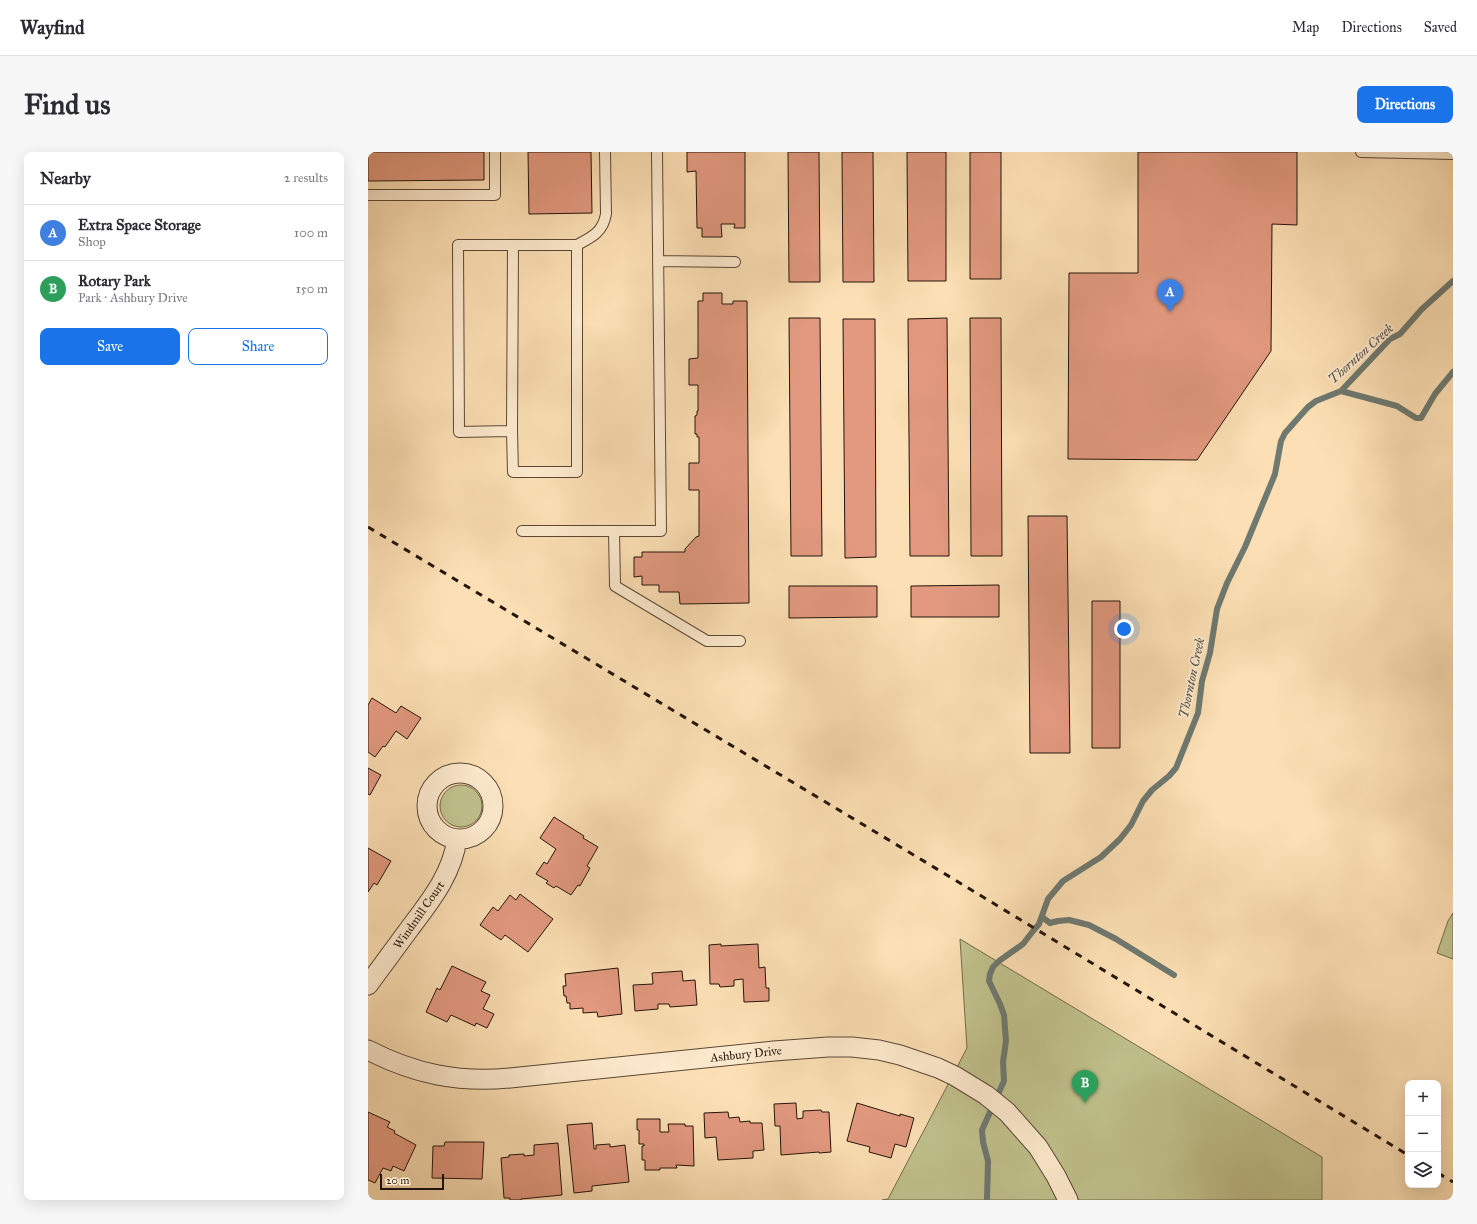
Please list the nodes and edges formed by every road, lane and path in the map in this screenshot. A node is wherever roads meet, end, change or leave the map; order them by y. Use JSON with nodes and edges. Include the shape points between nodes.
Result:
{"nodes":[{"id":1,"x":495,"y":152,"type":"edge"},
{"id":2,"x":606,"y":152,"type":"edge"},
{"id":3,"x":657,"y":152,"type":"edge"},
{"id":4,"x":1361,"y":152,"type":"edge"},
{"id":5,"x":1453,"y":154,"type":"edge"},
{"id":6,"x":368,"y":195,"type":"edge"},
{"id":7,"x":513,"y":245,"type":"junction"},
{"id":8,"x":577,"y":245,"type":"junction"},
{"id":9,"x":658,"y":261,"type":"junction"},
{"id":10,"x":735,"y":262,"type":"dead end"},
{"id":11,"x":512,"y":431,"type":"junction"},
{"id":12,"x":522,"y":531,"type":"dead end"},
{"id":13,"x":614,"y":531,"type":"junction"},
{"id":14,"x":740,"y":641,"type":"dead end"},
{"id":15,"x":457,"y":839,"type":"dead end"},
{"id":16,"x":368,"y":985,"type":"edge"},
{"id":17,"x":368,"y":1050,"type":"edge"},
{"id":18,"x":1068,"y":1200,"type":"edge"}],
"edges":[{"from":1,"to":6,"type":"lane","via":[[495,195]]},
{"from":2,"to":8,"type":"lane","via":[[604,222],[597,233]]},
{"from":3,"to":9,"type":"lane"},
{"from":4,"to":5,"type":"lane"},
{"from":7,"to":8,"type":"lane"},
{"from":7,"to":11,"type":"lane"},
{"from":7,"to":11,"type":"lane","via":[[458,245],[459,432]]},
{"from":8,"to":11,"type":"lane","via":[[577,472],[513,472]]},
{"from":9,"to":10,"type":"lane"},
{"from":9,"to":13,"type":"lane","via":[[661,531]]},
{"from":12,"to":13,"type":"lane"},
{"from":13,"to":14,"type":"lane","via":[[615,586],[707,641]]},
{"from":15,"to":16,"type":"street","name":"Windmill Court","via":[[448,872],[438,890]]},
{"from":17,"to":18,"type":"street","name":"Ashbury Drive","via":[[390,1061],[431,1074],[472,1080],[828,1047],[879,1050],[920,1061],[955,1076],[986,1095],[1007,1112],[1038,1147]]}]}
